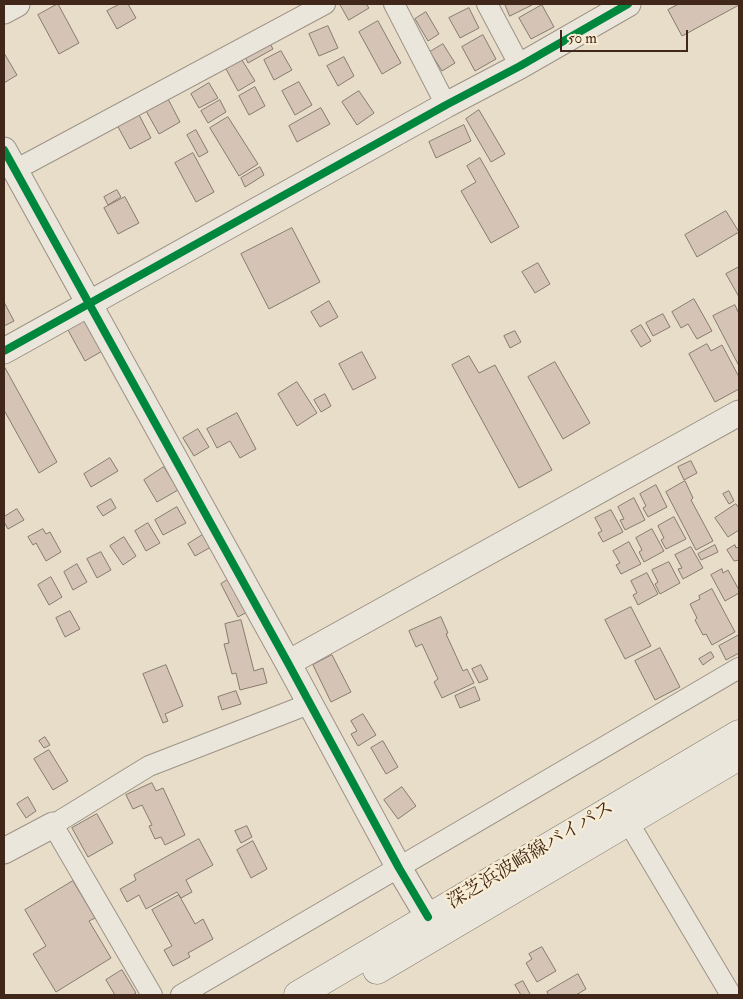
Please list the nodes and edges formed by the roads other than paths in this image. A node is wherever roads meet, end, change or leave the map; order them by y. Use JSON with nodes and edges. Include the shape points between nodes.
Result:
{"nodes":[{"id":1,"x":17,"y":4,"type":"edge"},
{"id":2,"x":325,"y":4,"type":"edge"},
{"id":3,"x":394,"y":4,"type":"edge"},
{"id":4,"x":487,"y":4,"type":"edge"},
{"id":5,"x":628,"y":4,"type":"edge"},
{"id":6,"x":602,"y":10,"type":"edge"},
{"id":7,"x":4,"y":11,"type":"edge"},
{"id":8,"x":520,"y":66,"type":"junction"},
{"id":9,"x":446,"y":104,"type":"junction"},
{"id":10,"x":9,"y":160,"type":"edge"},
{"id":11,"x":90,"y":303,"type":"junction"},
{"id":12,"x":4,"y":351,"type":"edge"},
{"id":13,"x":739,"y":413,"type":"edge"},
{"id":14,"x":288,"y":663,"type":"junction"},
{"id":15,"x":739,"y":668,"type":"edge"},
{"id":16,"x":309,"y":704,"type":"junction"},
{"id":17,"x":739,"y":734,"type":"edge"},
{"id":18,"x":739,"y":756,"type":"edge"},
{"id":19,"x":623,"y":813,"type":"junction"},
{"id":20,"x":53,"y":824,"type":"junction"},
{"id":21,"x":4,"y":852,"type":"edge"},
{"id":22,"x":399,"y":868,"type":"junction"},
{"id":23,"x":428,"y":917,"type":"junction"},
{"id":24,"x":152,"y":995,"type":"edge"},
{"id":25,"x":181,"y":995,"type":"edge"},
{"id":26,"x":298,"y":995,"type":"edge"},
{"id":27,"x":334,"y":995,"type":"edge"},
{"id":28,"x":731,"y":995,"type":"edge"}],
"edges":[{"from":1,"to":7,"type":"street"},
{"from":2,"to":10,"type":"street"},
{"from":3,"to":9,"type":"street"},
{"from":4,"to":8,"type":"street"},
{"from":5,"to":6,"type":"street"},
{"from":6,"to":8,"type":"street"},
{"from":8,"to":9,"type":"street"},
{"from":9,"to":11,"type":"street"},
{"from":10,"to":11,"type":"street"},
{"from":11,"to":12,"type":"street"},
{"from":11,"to":14,"type":"street"},
{"from":13,"to":14,"type":"street"},
{"from":14,"to":16,"type":"street"},
{"from":15,"to":22,"type":"street"},
{"from":16,"to":20,"type":"street","via":[[149,766]]},
{"from":16,"to":22,"type":"street"},
{"from":17,"to":19,"type":"main road","name":"深芝浜波崎線バイパス"},
{"from":18,"to":19,"type":"main road","name":"深芝浜波崎線バイパス"},
{"from":19,"to":23,"type":"main road","name":"深芝浜波崎線バイパス"},
{"from":19,"to":27,"type":"main road","name":"深芝浜波崎線バイパス"},
{"from":19,"to":28,"type":"street"},
{"from":20,"to":21,"type":"street"},
{"from":20,"to":24,"type":"street"},
{"from":22,"to":23,"type":"street"},
{"from":22,"to":25,"type":"street"},
{"from":23,"to":26,"type":"main road","name":"深芝浜波崎線バイパス"}]}
